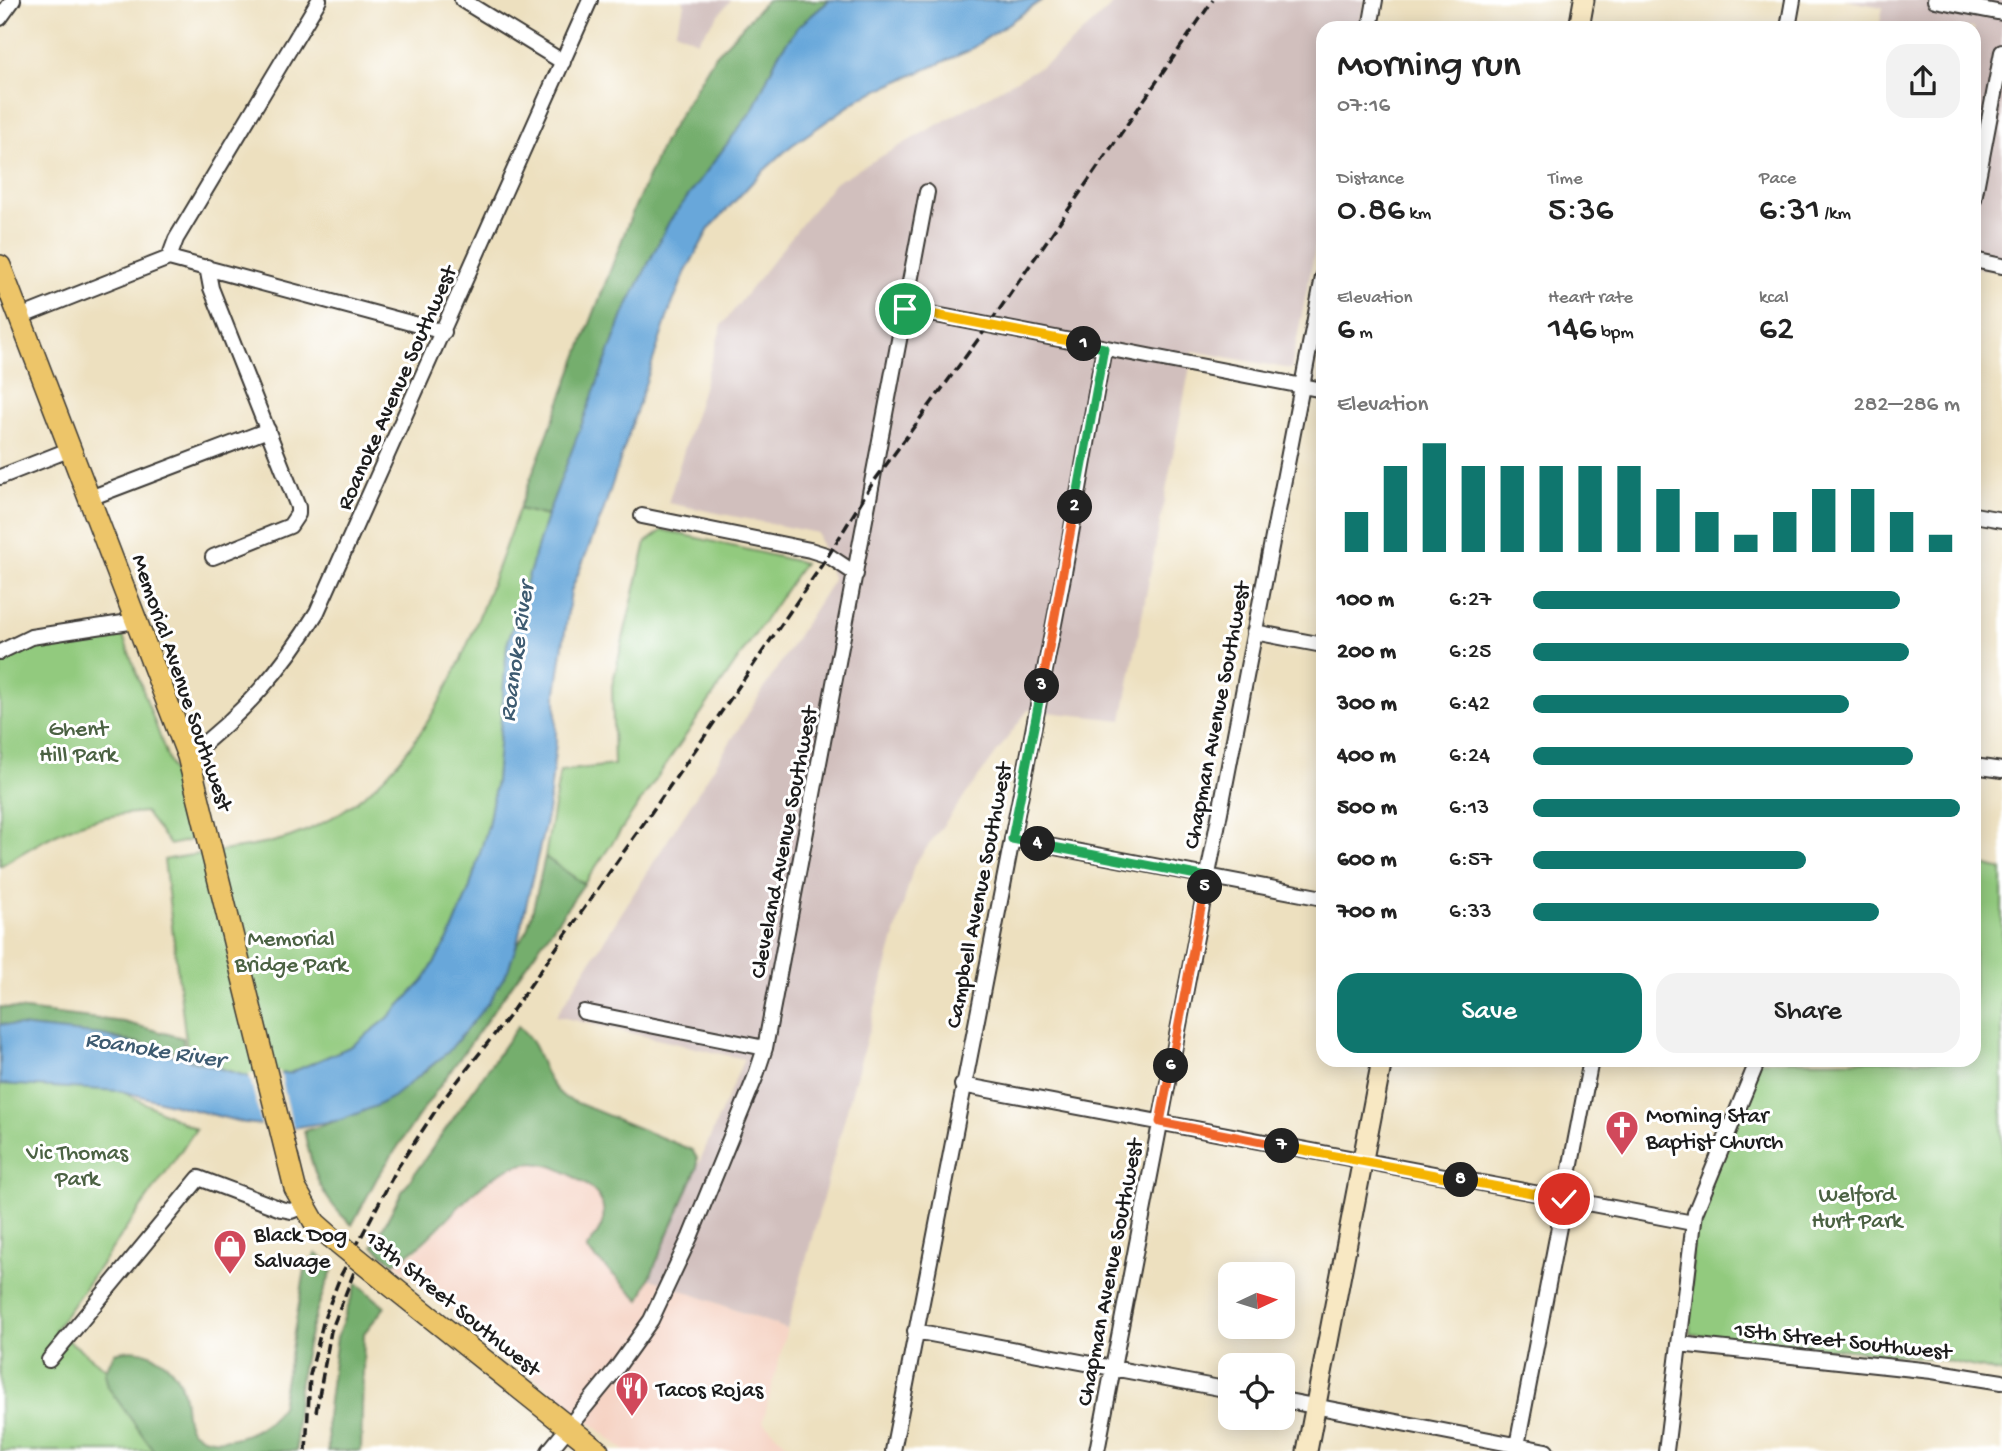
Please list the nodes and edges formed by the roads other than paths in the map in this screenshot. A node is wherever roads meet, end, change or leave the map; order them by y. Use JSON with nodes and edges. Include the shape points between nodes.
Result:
{"nodes":[{"id":1,"x":13,"y":0,"type":"edge"},
{"id":2,"x":319,"y":0,"type":"edge"},
{"id":3,"x":462,"y":0,"type":"edge"},
{"id":4,"x":590,"y":0,"type":"edge"},
{"id":5,"x":1375,"y":0,"type":"edge"},
{"id":6,"x":1584,"y":0,"type":"edge"},
{"id":7,"x":1793,"y":0,"type":"edge"},
{"id":8,"x":1935,"y":0,"type":"edge"},
{"id":9,"x":2002,"y":13,"type":"edge"},
{"id":10,"x":0,"y":18,"type":"edge"},
{"id":11,"x":1371,"y":21,"type":"edge"},
{"id":12,"x":1580,"y":21,"type":"edge"},
{"id":13,"x":1789,"y":21,"type":"edge"},
{"id":14,"x":2002,"y":52,"type":"edge"},
{"id":15,"x":563,"y":62,"type":"junction"},
{"id":16,"x":1981,"y":162,"type":"edge"},
{"id":17,"x":927,"y":192,"type":"dead end"},
{"id":18,"x":169,"y":258,"type":"junction"},
{"id":19,"x":1981,"y":262,"type":"edge"},
{"id":20,"x":0,"y":266,"type":"edge"},
{"id":21,"x":2002,"y":266,"type":"edge"},
{"id":22,"x":207,"y":267,"type":"junction"},
{"id":23,"x":905,"y":309,"type":"junction"},
{"id":24,"x":1316,"y":313,"type":"edge"},
{"id":25,"x":20,"y":317,"type":"junction"},
{"id":26,"x":444,"y":332,"type":"junction"},
{"id":27,"x":1104,"y":348,"type":"junction"},
{"id":28,"x":1302,"y":385,"type":"junction"},
{"id":29,"x":1316,"y":388,"type":"edge"},
{"id":30,"x":268,"y":430,"type":"junction"},
{"id":31,"x":71,"y":449,"type":"junction"},
{"id":32,"x":0,"y":477,"type":"edge"},
{"id":33,"x":90,"y":498,"type":"junction"},
{"id":34,"x":642,"y":516,"type":"dead end"},
{"id":35,"x":1981,"y":516,"type":"edge"},
{"id":36,"x":2002,"y":520,"type":"edge"},
{"id":37,"x":213,"y":557,"type":"dead end"},
{"id":38,"x":856,"y":574,"type":"junction"},
{"id":39,"x":136,"y":621,"type":"junction"},
{"id":40,"x":1254,"y":632,"type":"junction"},
{"id":41,"x":1316,"y":644,"type":"edge"},
{"id":42,"x":0,"y":652,"type":"edge"},
{"id":43,"x":188,"y":756,"type":"junction"},
{"id":44,"x":1981,"y":767,"type":"edge"},
{"id":45,"x":2001,"y":770,"type":"edge"},
{"id":46,"x":1012,"y":839,"type":"junction"},
{"id":47,"x":1207,"y":877,"type":"junction"},
{"id":48,"x":1316,"y":897,"type":"edge"},
{"id":49,"x":584,"y":1012,"type":"dead end"},
{"id":50,"x":765,"y":1048,"type":"junction"},
{"id":51,"x":1381,"y":1067,"type":"edge"},
{"id":52,"x":1590,"y":1067,"type":"edge"},
{"id":53,"x":1755,"y":1067,"type":"edge"},
{"id":54,"x":962,"y":1085,"type":"junction"},
{"id":55,"x":1160,"y":1122,"type":"junction"},
{"id":56,"x":1362,"y":1161,"type":"junction"},
{"id":57,"x":1564,"y":1199,"type":"junction"},
{"id":58,"x":304,"y":1206,"type":"junction"},
{"id":59,"x":1693,"y":1223,"type":"junction"},
{"id":60,"x":915,"y":1331,"type":"junction"},
{"id":61,"x":1679,"y":1345,"type":"junction"},
{"id":62,"x":48,"y":1360,"type":"dead end"},
{"id":63,"x":1113,"y":1367,"type":"junction"},
{"id":64,"x":2002,"y":1382,"type":"edge"},
{"id":65,"x":1218,"y":1388,"type":"edge"},
{"id":66,"x":1295,"y":1402,"type":"edge"},
{"id":67,"x":1315,"y":1406,"type":"junction"},
{"id":68,"x":569,"y":1427,"type":"junction"},
{"id":69,"x":1517,"y":1448,"type":"edge"},
{"id":70,"x":549,"y":1451,"type":"edge"},
{"id":71,"x":598,"y":1451,"type":"edge"},
{"id":72,"x":893,"y":1451,"type":"edge"},
{"id":73,"x":1097,"y":1451,"type":"edge"},
{"id":74,"x":1307,"y":1451,"type":"edge"},
{"id":75,"x":1546,"y":1451,"type":"edge"},
{"id":76,"x":1666,"y":1451,"type":"edge"}],
"edges":[{"from":1,"to":10,"type":"street"},
{"from":2,"to":18,"type":"street"},
{"from":3,"to":15,"type":"street"},
{"from":4,"to":15,"type":"street","name":"Roanoke Avenue Southwest"},
{"from":5,"to":11,"type":"street"},
{"from":6,"to":12,"type":"main road"},
{"from":7,"to":13,"type":"street"},
{"from":8,"to":9,"type":"street"},
{"from":14,"to":16,"type":"street"},
{"from":15,"to":26,"type":"street","name":"Roanoke Avenue Southwest"},
{"from":17,"to":23,"type":"street","name":"Cleveland Avenue Southwest"},
{"from":18,"to":22,"type":"street"},
{"from":18,"to":25,"type":"street"},
{"from":19,"to":21,"type":"street"},
{"from":20,"to":25,"type":"main road","name":"Memorial Avenue Southwest"},
{"from":22,"to":26,"type":"street"},
{"from":22,"to":30,"type":"street","via":[[211,288]]},
{"from":23,"to":27,"type":"street"},
{"from":23,"to":38,"type":"street","name":"Cleveland Avenue Southwest"},
{"from":24,"to":28,"type":"street","name":"Chapman Avenue Southwest"},
{"from":25,"to":31,"type":"main road","name":"Memorial Avenue Southwest"},
{"from":26,"to":43,"type":"street","name":"Roanoke Avenue Southwest","via":[[333,580],[298,644],[260,695]]},
{"from":27,"to":28,"type":"street"},
{"from":27,"to":46,"type":"street","name":"Campbell Avenue Southwest"},
{"from":28,"to":29,"type":"street"},
{"from":28,"to":40,"type":"street","name":"Chapman Avenue Southwest"},
{"from":30,"to":33,"type":"street"},
{"from":30,"to":37,"type":"street","via":[[298,514],[290,526]]},
{"from":31,"to":32,"type":"street"},
{"from":31,"to":33,"type":"main road","name":"Memorial Avenue Southwest"},
{"from":33,"to":39,"type":"main road","name":"Memorial Avenue Southwest"},
{"from":34,"to":38,"type":"street","via":[[810,550]]},
{"from":35,"to":36,"type":"street"},
{"from":38,"to":50,"type":"street","name":"Cleveland Avenue Southwest"},
{"from":39,"to":42,"type":"street","via":[[31,637]]},
{"from":39,"to":43,"type":"main road","name":"Memorial Avenue Southwest"},
{"from":40,"to":41,"type":"street"},
{"from":40,"to":47,"type":"street","name":"Chapman Avenue Southwest"},
{"from":43,"to":58,"type":"main road","name":"Memorial Avenue Southwest","via":[[290,1169]]},
{"from":44,"to":45,"type":"street"},
{"from":46,"to":47,"type":"street"},
{"from":46,"to":54,"type":"street","name":"Campbell Avenue Southwest"},
{"from":47,"to":48,"type":"street"},
{"from":47,"to":55,"type":"street","name":"Chapman Avenue Southwest"},
{"from":49,"to":50,"type":"street"},
{"from":50,"to":68,"type":"street","name":"Cleveland Avenue Southwest","via":[[690,1237],[651,1320]]},
{"from":51,"to":56,"type":"main road"},
{"from":52,"to":57,"type":"street"},
{"from":53,"to":59,"type":"street"},
{"from":54,"to":55,"type":"street"},
{"from":54,"to":60,"type":"street","name":"Campbell Avenue Southwest"},
{"from":55,"to":56,"type":"street"},
{"from":55,"to":63,"type":"street","name":"Chapman Avenue Southwest"},
{"from":56,"to":57,"type":"street"},
{"from":56,"to":67,"type":"main road"},
{"from":57,"to":59,"type":"street"},
{"from":57,"to":69,"type":"street"},
{"from":58,"to":62,"type":"street","via":[[281,1209],[200,1178]]},
{"from":58,"to":68,"type":"main road","name":"13th Street Southwest","bridge":true,"via":[[331,1237]]},
{"from":59,"to":61,"type":"street"},
{"from":60,"to":63,"type":"street"},
{"from":60,"to":72,"type":"street","name":"Campbell Avenue Southwest"},
{"from":61,"to":64,"type":"street","name":"15th Street Southwest"},
{"from":61,"to":76,"type":"street"},
{"from":63,"to":65,"type":"street"},
{"from":63,"to":73,"type":"street","name":"Chapman Avenue Southwest"},
{"from":66,"to":67,"type":"street"},
{"from":67,"to":69,"type":"street"},
{"from":67,"to":74,"type":"main road"},
{"from":68,"to":70,"type":"street","name":"Cleveland Avenue Southwest"},
{"from":68,"to":71,"type":"main road","name":"13th Street Southwest"},
{"from":69,"to":75,"type":"street"}]}
